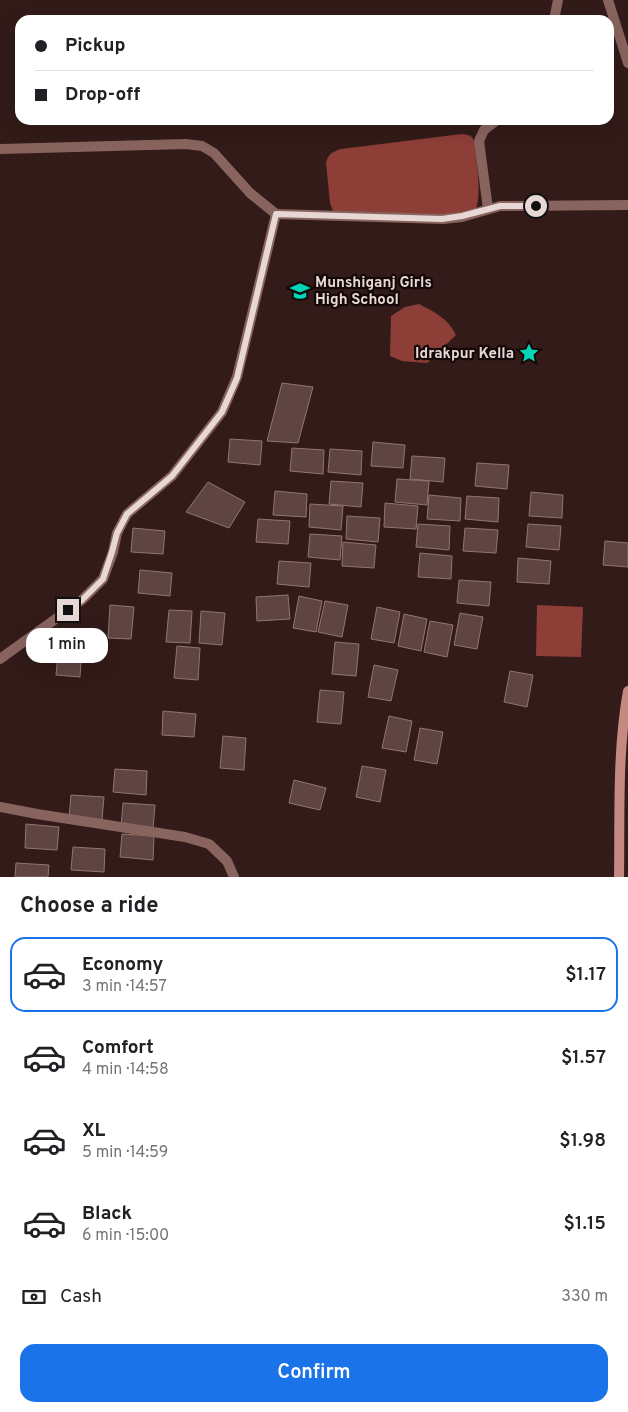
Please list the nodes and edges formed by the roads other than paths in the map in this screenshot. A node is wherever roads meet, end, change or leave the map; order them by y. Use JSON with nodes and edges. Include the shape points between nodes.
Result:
{"nodes":[{"id":1,"x":558,"y":0,"type":"edge"},
{"id":2,"x":608,"y":0,"type":"edge"},
{"id":3,"x":555,"y":15,"type":"edge"},
{"id":4,"x":613,"y":15,"type":"edge"},
{"id":5,"x":614,"y":19,"type":"edge"},
{"id":6,"x":628,"y":63,"type":"edge"},
{"id":7,"x":490,"y":125,"type":"edge"},
{"id":8,"x":0,"y":149,"type":"edge"},
{"id":9,"x":628,"y":205,"type":"edge"},
{"id":10,"x":488,"y":209,"type":"junction"},
{"id":11,"x":276,"y":214,"type":"junction"},
{"id":12,"x":0,"y":659,"type":"edge"},
{"id":13,"x":628,"y":691,"type":"edge"},
{"id":14,"x":0,"y":807,"type":"edge"},
{"id":15,"x":234,"y":877,"type":"edge"},
{"id":16,"x":619,"y":877,"type":"edge"}],
"edges":[{"from":1,"to":3,"type":"street"},
{"from":2,"to":4,"type":"street"},
{"from":5,"to":6,"type":"street"},
{"from":7,"to":10,"type":"street","via":[[479,141]]},
{"from":8,"to":11,"type":"street","via":[[202,146],[214,153],[250,193]]},
{"from":9,"to":10,"type":"street","via":[[500,206]]},
{"from":10,"to":11,"type":"street","via":[[442,219]]},
{"from":11,"to":12,"type":"street","via":[[237,378],[222,412],[172,476],[127,514],[117,533],[103,579],[82,600]]},
{"from":13,"to":16,"type":"street","via":[[621,754]]},
{"from":14,"to":15,"type":"street","via":[[185,836],[209,844],[227,861]]}]}
